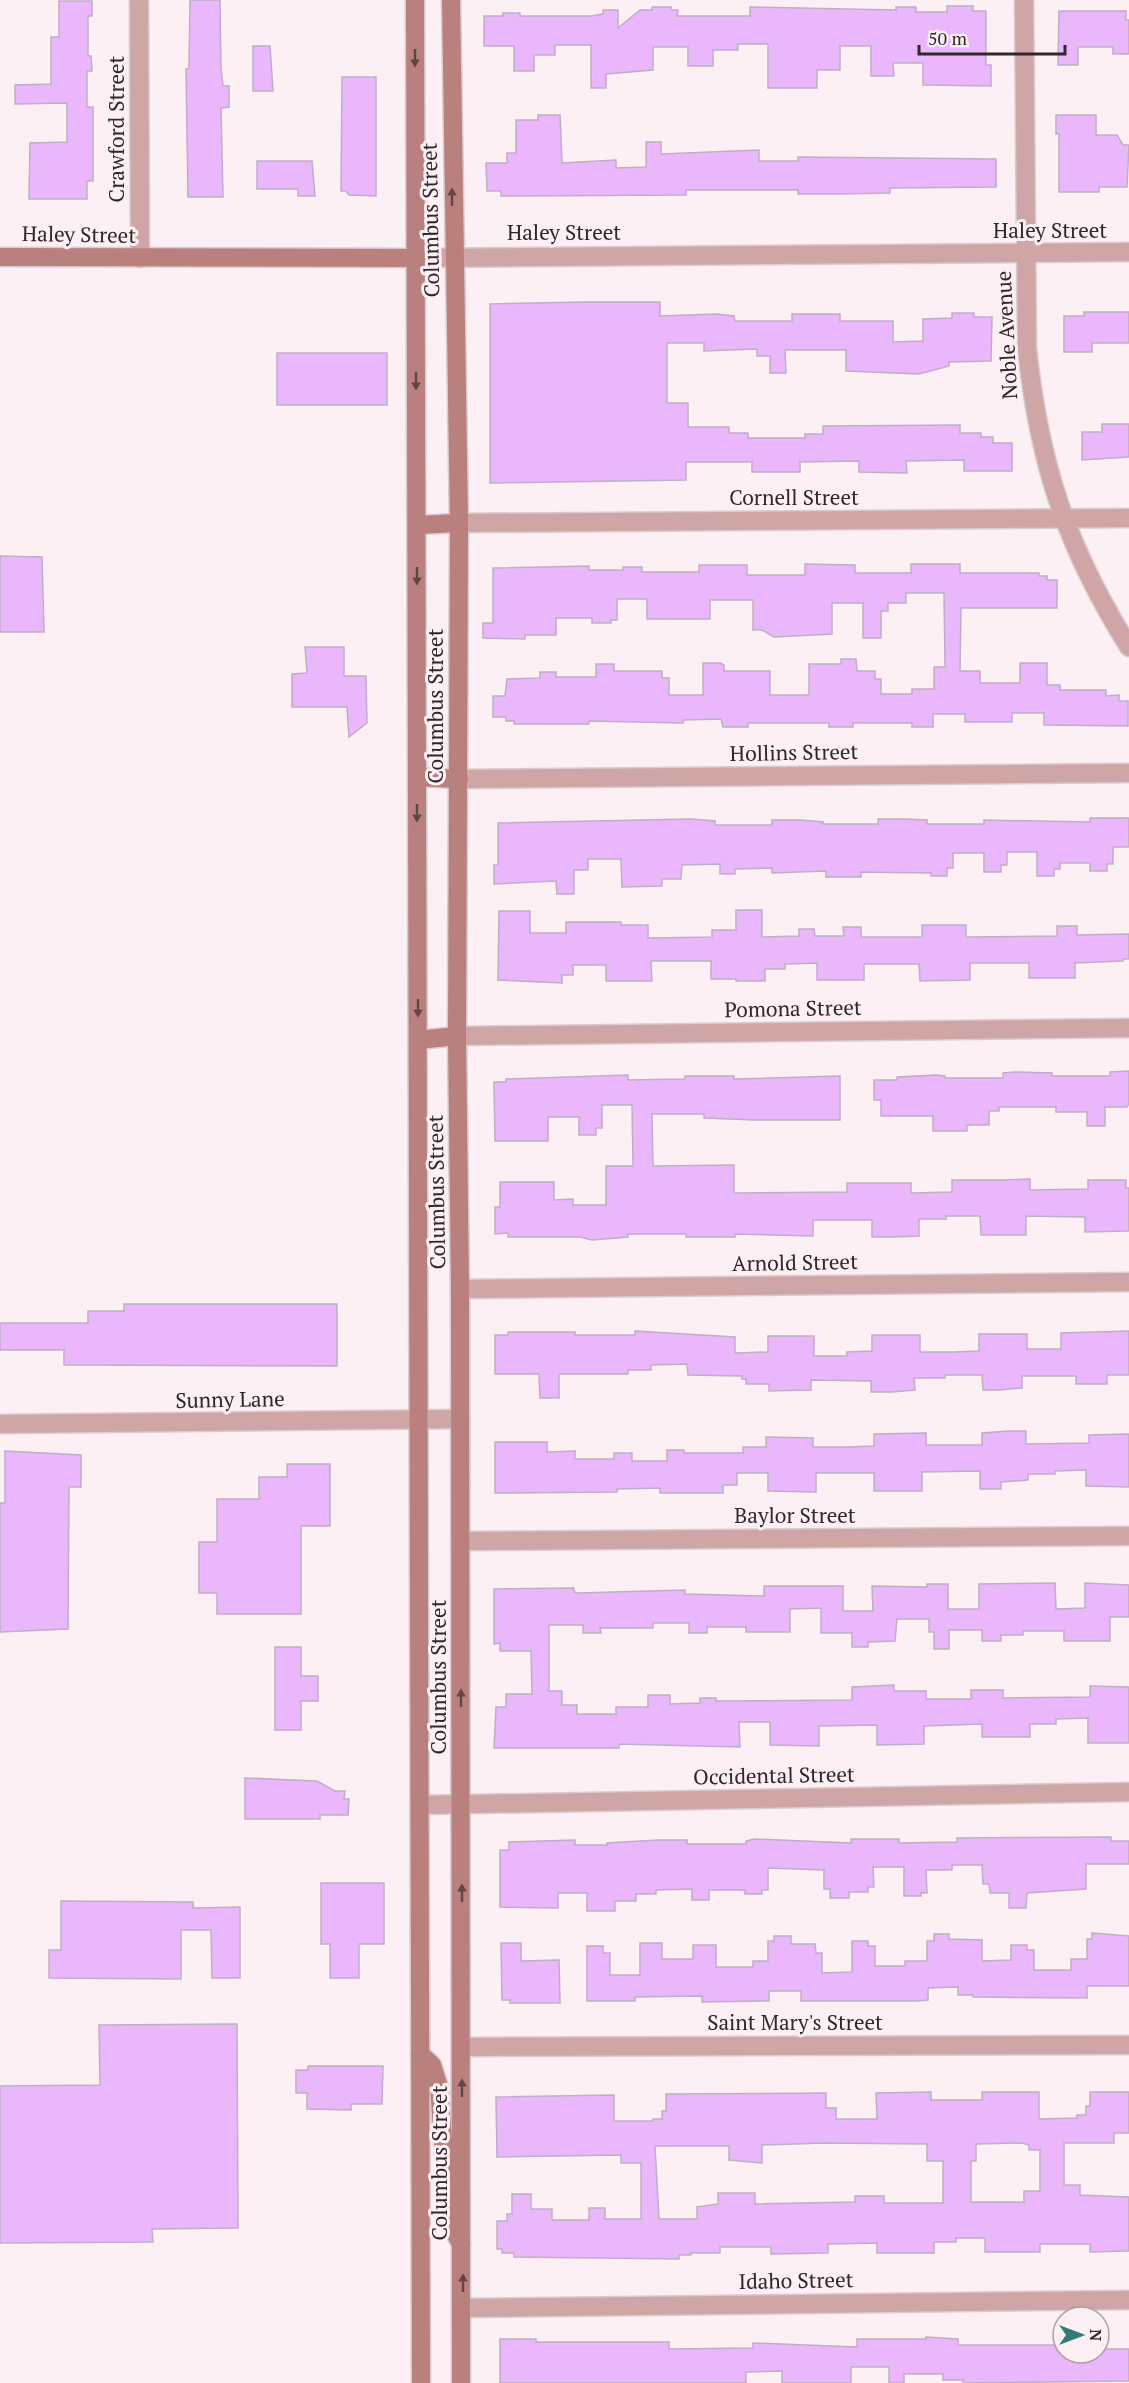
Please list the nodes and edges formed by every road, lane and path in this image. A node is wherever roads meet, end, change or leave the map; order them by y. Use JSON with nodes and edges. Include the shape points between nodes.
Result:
{"nodes":[{"id":1,"x":140,"y":0,"type":"edge"},
{"id":2,"x":415,"y":0,"type":"edge"},
{"id":3,"x":451,"y":0,"type":"edge"},
{"id":4,"x":1024,"y":0,"type":"edge"},
{"id":5,"x":1129,"y":252,"type":"edge"},
{"id":6,"x":1025,"y":253,"type":"junction"},
{"id":7,"x":453,"y":256,"type":"junction"},
{"id":8,"x":0,"y":257,"type":"edge"},
{"id":9,"x":140,"y":258,"type":"junction"},
{"id":10,"x":416,"y":258,"type":"junction"},
{"id":11,"x":1129,"y":518,"type":"edge"},
{"id":12,"x":1063,"y":519,"type":"junction"},
{"id":13,"x":459,"y":523,"type":"junction"},
{"id":14,"x":417,"y":525,"type":"junction"},
{"id":15,"x":1129,"y":647,"type":"edge"},
{"id":16,"x":1129,"y":773,"type":"edge"},
{"id":17,"x":417,"y":777,"type":"junction"},
{"id":18,"x":459,"y":779,"type":"junction"},
{"id":19,"x":1129,"y":1028,"type":"edge"},
{"id":20,"x":457,"y":1036,"type":"junction"},
{"id":21,"x":418,"y":1040,"type":"junction"},
{"id":22,"x":1129,"y":1282,"type":"edge"},
{"id":23,"x":460,"y":1288,"type":"junction"},
{"id":24,"x":460,"y":1419,"type":"junction"},
{"id":25,"x":418,"y":1420,"type":"junction"},
{"id":26,"x":0,"y":1424,"type":"edge"},
{"id":27,"x":1129,"y":1536,"type":"edge"},
{"id":28,"x":461,"y":1541,"type":"junction"},
{"id":29,"x":1129,"y":1792,"type":"edge"},
{"id":30,"x":461,"y":1804,"type":"junction"},
{"id":31,"x":420,"y":1805,"type":"junction"},
{"id":32,"x":1129,"y":2044,"type":"edge"},
{"id":33,"x":462,"y":2048,"type":"junction"},
{"id":34,"x":420,"y":2054,"type":"junction"},
{"id":35,"x":462,"y":2245,"type":"junction"},
{"id":36,"x":1129,"y":2300,"type":"edge"},
{"id":37,"x":463,"y":2308,"type":"junction"},
{"id":38,"x":421,"y":2383,"type":"edge"},
{"id":39,"x":461,"y":2383,"type":"edge"}],
"edges":[{"from":1,"to":9,"type":"street","name":"Crawford Street"},
{"from":2,"to":10,"type":"main road","name":"Columbus Street","one_way":true},
{"from":7,"to":3,"type":"main road","name":"Columbus Street","one_way":true},
{"from":4,"to":6,"type":"street","name":"Noble Avenue"},
{"from":5,"to":6,"type":"street","name":"Haley Street"},
{"from":6,"to":7,"type":"street","name":"Haley Street"},
{"from":6,"to":12,"type":"street","name":"Noble Avenue","via":[[1032,399]]},
{"from":7,"to":10,"type":"street","name":"Haley Street"},
{"from":7,"to":13,"type":"main road","name":"Columbus Street"},
{"from":8,"to":9,"type":"main road","name":"Haley Street"},
{"from":9,"to":10,"type":"main road","name":"Haley Street"},
{"from":10,"to":14,"type":"main road","name":"Columbus Street","one_way":true},
{"from":11,"to":12,"type":"street","name":"Cornell Street"},
{"from":12,"to":13,"type":"street","name":"Cornell Street"},
{"from":12,"to":15,"type":"street","name":"Noble Avenue","via":[[1103,604]]},
{"from":13,"to":14,"type":"main road"},
{"from":13,"to":18,"type":"main road","name":"Columbus Street"},
{"from":14,"to":17,"type":"main road","name":"Columbus Street","one_way":true},
{"from":16,"to":18,"type":"street","name":"Hollins Street"},
{"from":17,"to":18,"type":"main road"},
{"from":17,"to":21,"type":"main road","name":"Columbus Street","one_way":true},
{"from":18,"to":20,"type":"main road","name":"Columbus Street"},
{"from":19,"to":20,"type":"street","name":"Pomona Street"},
{"from":20,"to":21,"type":"main road"},
{"from":20,"to":23,"type":"main road","name":"Columbus Street"},
{"from":21,"to":25,"type":"main road","name":"Columbus Street"},
{"from":22,"to":23,"type":"street","name":"Arnold Street"},
{"from":23,"to":24,"type":"main road","name":"Columbus Street"},
{"from":24,"to":25,"type":"street","name":"Sunny Lane"},
{"from":24,"to":28,"type":"main road","name":"Columbus Street"},
{"from":25,"to":26,"type":"street","name":"Sunny Lane"},
{"from":25,"to":31,"type":"main road","name":"Columbus Street"},
{"from":27,"to":28,"type":"street","name":"Baylor Street"},
{"from":30,"to":28,"type":"main road","name":"Columbus Street","one_way":true},
{"from":29,"to":30,"type":"street","name":"Occidental Street"},
{"from":30,"to":31,"type":"street","name":"Occidental Street"},
{"from":33,"to":30,"type":"main road","name":"Columbus Street","one_way":true},
{"from":31,"to":34,"type":"main road","name":"Columbus Street"},
{"from":32,"to":33,"type":"street","name":"Saint Mary's Street"},
{"from":35,"to":33,"type":"main road","name":"Columbus Street","one_way":true},
{"from":34,"to":35,"type":"main road","via":[[432,2065],[439,2087],[448,2222]]},
{"from":34,"to":38,"type":"main road","name":"Columbus Street"},
{"from":37,"to":35,"type":"main road","name":"Columbus Street","one_way":true},
{"from":36,"to":37,"type":"street","name":"Idaho Street"},
{"from":37,"to":39,"type":"main road","name":"Columbus Street"}]}
